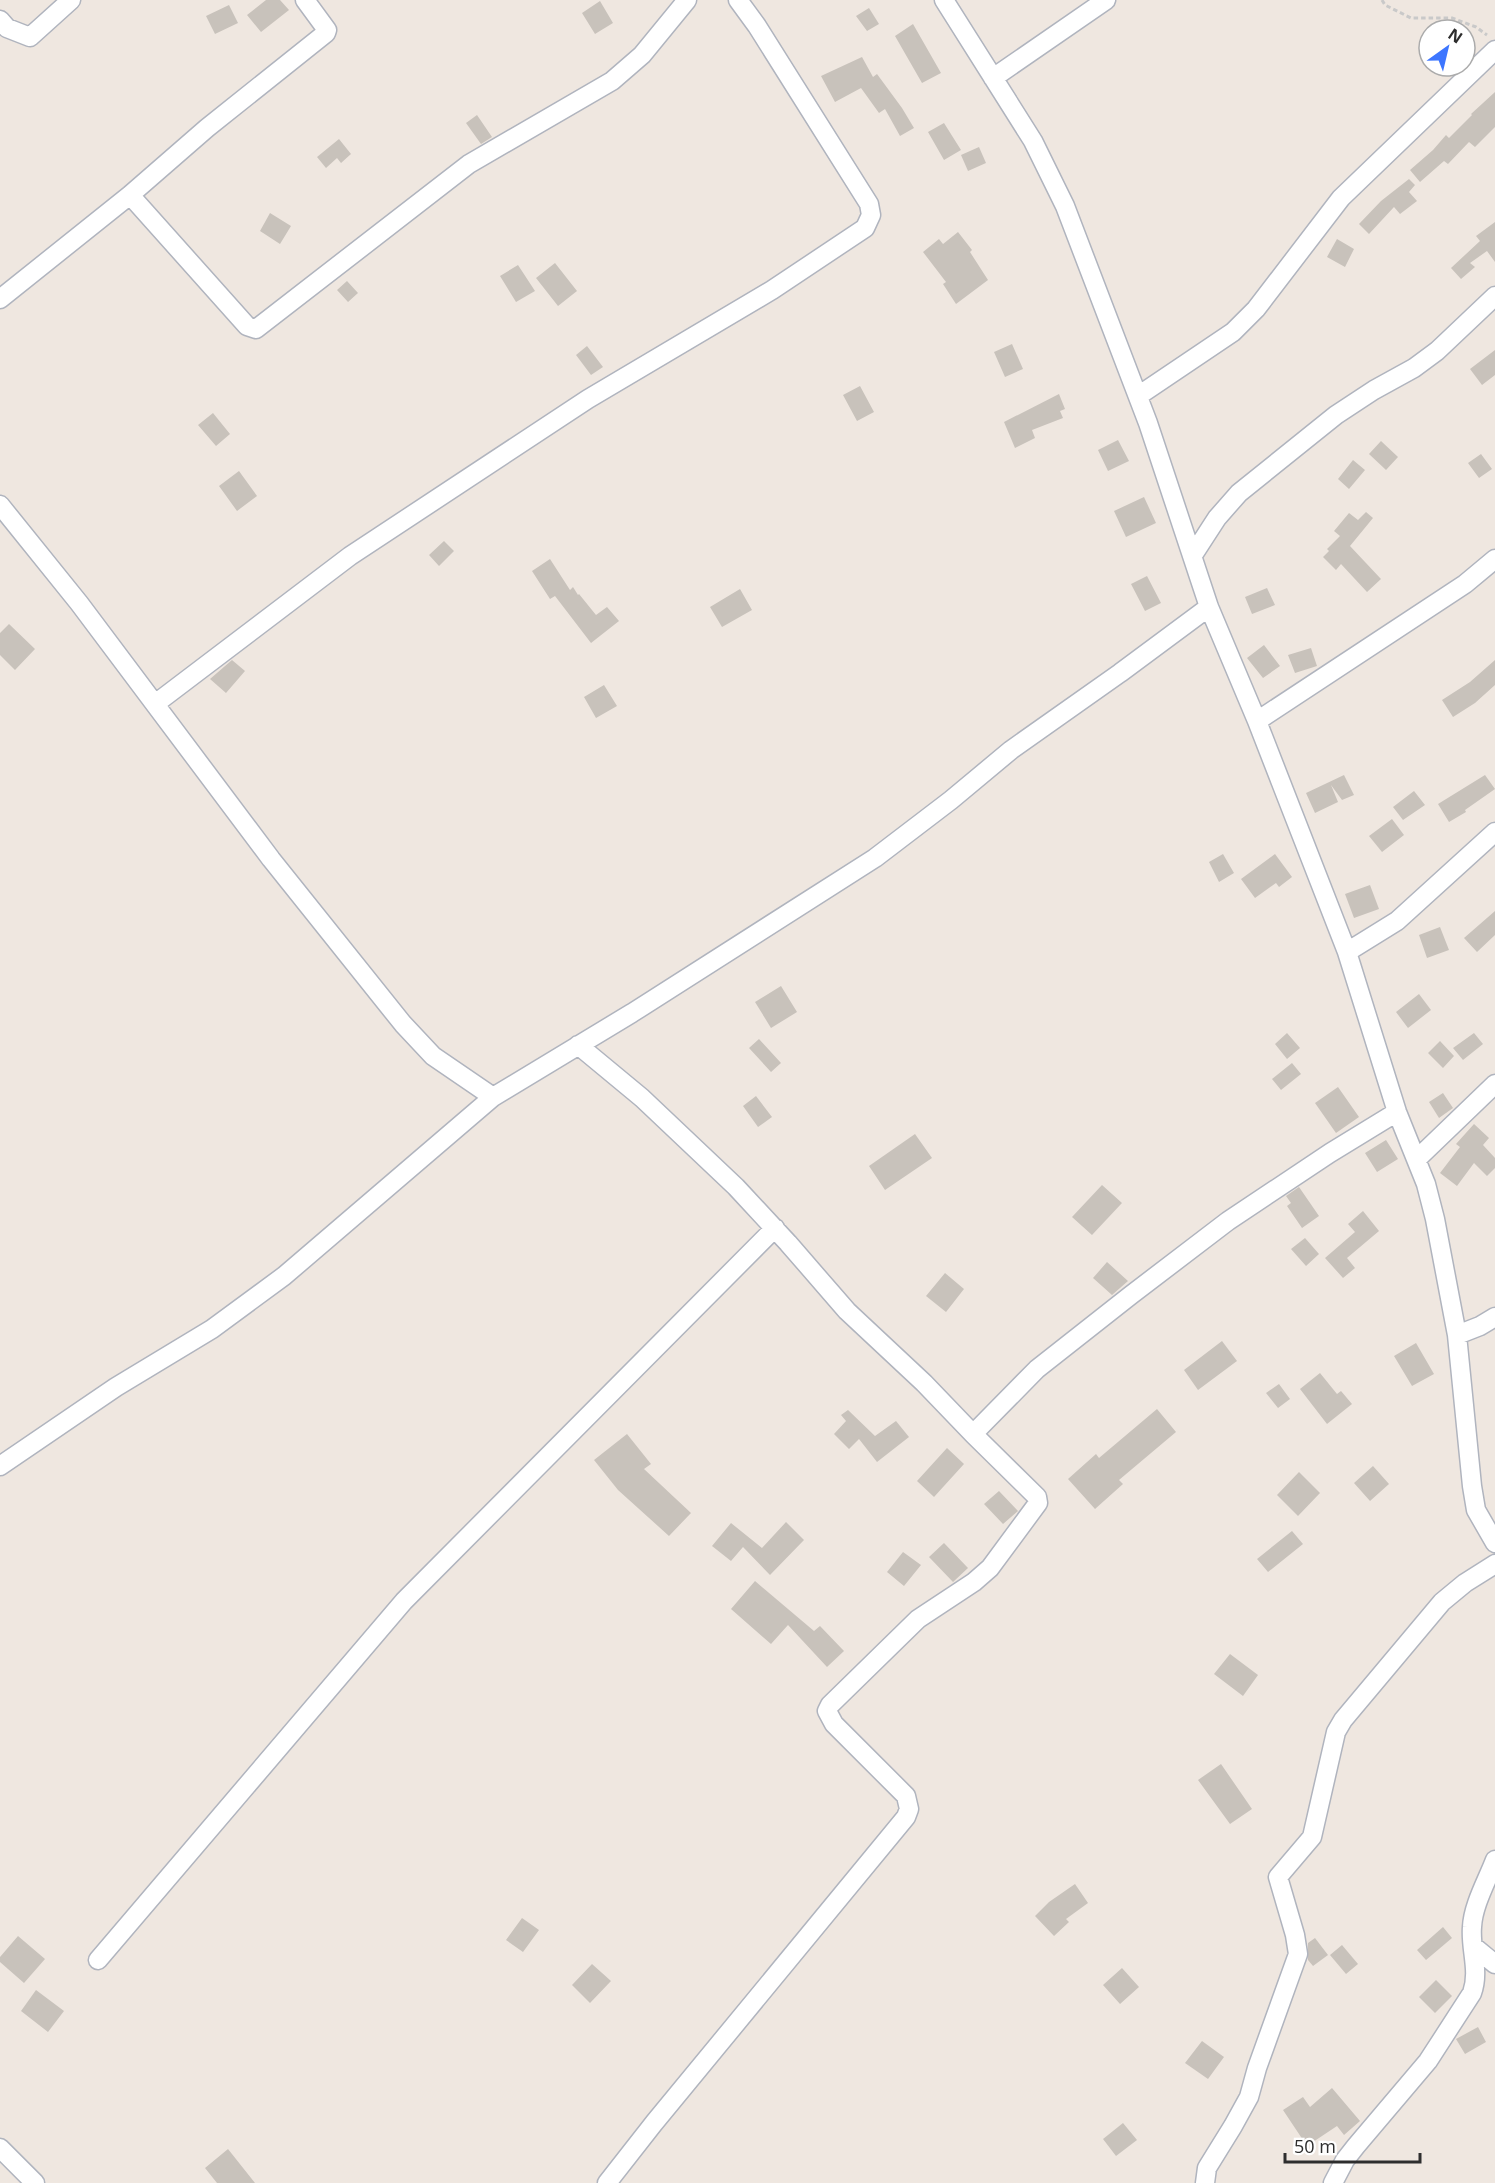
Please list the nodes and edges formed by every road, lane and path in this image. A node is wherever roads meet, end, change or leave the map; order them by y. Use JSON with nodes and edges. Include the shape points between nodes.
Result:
{"nodes":[{"id":1,"x":71,"y":0,"type":"edge"},
{"id":2,"x":305,"y":0,"type":"edge"},
{"id":3,"x":687,"y":0,"type":"edge"},
{"id":4,"x":738,"y":0,"type":"edge"},
{"id":5,"x":944,"y":0,"type":"edge"},
{"id":6,"x":1107,"y":0,"type":"edge"},
{"id":7,"x":1382,"y":0,"type":"edge"},
{"id":8,"x":0,"y":20,"type":"edge"},
{"id":9,"x":1495,"y":41,"type":"edge"},
{"id":10,"x":1495,"y":50,"type":"edge"},
{"id":11,"x":993,"y":78,"type":"junction"},
{"id":12,"x":130,"y":195,"type":"junction"},
{"id":13,"x":1495,"y":296,"type":"edge"},
{"id":14,"x":0,"y":300,"type":"edge"},
{"id":15,"x":1138,"y":396,"type":"junction"},
{"id":16,"x":0,"y":505,"type":"edge"},
{"id":17,"x":1193,"y":555,"type":"junction"},
{"id":18,"x":1495,"y":559,"type":"edge"},
{"id":19,"x":1209,"y":607,"type":"junction"},
{"id":20,"x":155,"y":704,"type":"junction"},
{"id":21,"x":1257,"y":721,"type":"junction"},
{"id":22,"x":1495,"y":832,"type":"edge"},
{"id":23,"x":1347,"y":952,"type":"junction"},
{"id":24,"x":578,"y":1045,"type":"junction"},
{"id":25,"x":1495,"y":1084,"type":"edge"},
{"id":26,"x":493,"y":1097,"type":"junction"},
{"id":27,"x":1397,"y":1112,"type":"junction"},
{"id":28,"x":1417,"y":1159,"type":"junction"},
{"id":29,"x":775,"y":1228,"type":"junction"},
{"id":30,"x":1495,"y":1317,"type":"edge"},
{"id":31,"x":1458,"y":1335,"type":"junction"},
{"id":32,"x":973,"y":1434,"type":"junction"},
{"id":33,"x":0,"y":1466,"type":"edge"},
{"id":34,"x":1495,"y":1543,"type":"edge"},
{"id":35,"x":1495,"y":1564,"type":"edge"},
{"id":36,"x":1495,"y":1860,"type":"edge"},
{"id":37,"x":1473,"y":1946,"type":"junction"},
{"id":38,"x":98,"y":1960,"type":"dead end"},
{"id":39,"x":1495,"y":1964,"type":"edge"},
{"id":40,"x":0,"y":2148,"type":"edge"},
{"id":41,"x":35,"y":2183,"type":"edge"},
{"id":42,"x":607,"y":2183,"type":"edge"},
{"id":43,"x":1205,"y":2183,"type":"edge"},
{"id":44,"x":1333,"y":2183,"type":"edge"}],
"edges":[{"from":1,"to":8,"type":"street","via":[[30,37],[7,28]]},
{"from":2,"to":12,"type":"street","via":[[326,33]]},
{"from":3,"to":12,"type":"street","via":[[642,55],[612,81],[469,164],[256,329],[247,326]]},
{"from":4,"to":20,"type":"street","via":[[868,204],[871,214],[865,228],[772,290],[588,399],[351,556]]},
{"from":5,"to":11,"type":"street"},
{"from":6,"to":11,"type":"street"},
{"from":7,"to":9,"type":"path","via":[[1411,18],[1452,18],[1476,27]]},
{"from":10,"to":15,"type":"street","via":[[1341,198],[1256,309],[1233,332]]},
{"from":11,"to":15,"type":"street","via":[[1052,179]]},
{"from":12,"to":14,"type":"street"},
{"from":13,"to":17,"type":"street","via":[[1437,351],[1336,415],[1239,493]]},
{"from":15,"to":17,"type":"street"},
{"from":16,"to":20,"type":"street"},
{"from":17,"to":19,"type":"street"},
{"from":18,"to":21,"type":"street","via":[[1427,610]]},
{"from":19,"to":21,"type":"street"},
{"from":19,"to":24,"type":"street","via":[[1011,750],[875,858]]},
{"from":20,"to":26,"type":"street","via":[[271,859],[403,1024],[433,1056]]},
{"from":21,"to":23,"type":"street"},
{"from":22,"to":23,"type":"street","via":[[1405,915]]},
{"from":23,"to":27,"type":"street"},
{"from":24,"to":26,"type":"street"},
{"from":24,"to":29,"type":"street","via":[[642,1098]]},
{"from":25,"to":28,"type":"street"},
{"from":26,"to":33,"type":"street","via":[[284,1276],[212,1329]]},
{"from":27,"to":28,"type":"street"},
{"from":27,"to":32,"type":"street","via":[[1228,1221],[1036,1369]]},
{"from":28,"to":31,"type":"street","via":[[1435,1219]]},
{"from":29,"to":32,"type":"street","via":[[847,1311]]},
{"from":29,"to":38,"type":"street","via":[[404,1601]]},
{"from":30,"to":31,"type":"street"},
{"from":31,"to":34,"type":"street","via":[[1475,1502]]},
{"from":32,"to":42,"type":"street","via":[[1037,1497],[1038,1503],[990,1568],[918,1618],[827,1711],[834,1724],[906,1796],[906,1817]]},
{"from":35,"to":43,"type":"street","via":[[1442,1602],[1336,1732],[1312,1837],[1278,1877],[1298,1954],[1249,2097],[1208,2168]]},
{"from":36,"to":37,"type":"street","via":[[1472,1926]]},
{"from":37,"to":39,"type":"street"},
{"from":37,"to":44,"type":"street","via":[[1476,1971],[1472,1993],[1428,2061],[1345,2160]]},
{"from":40,"to":41,"type":"street"}]}
